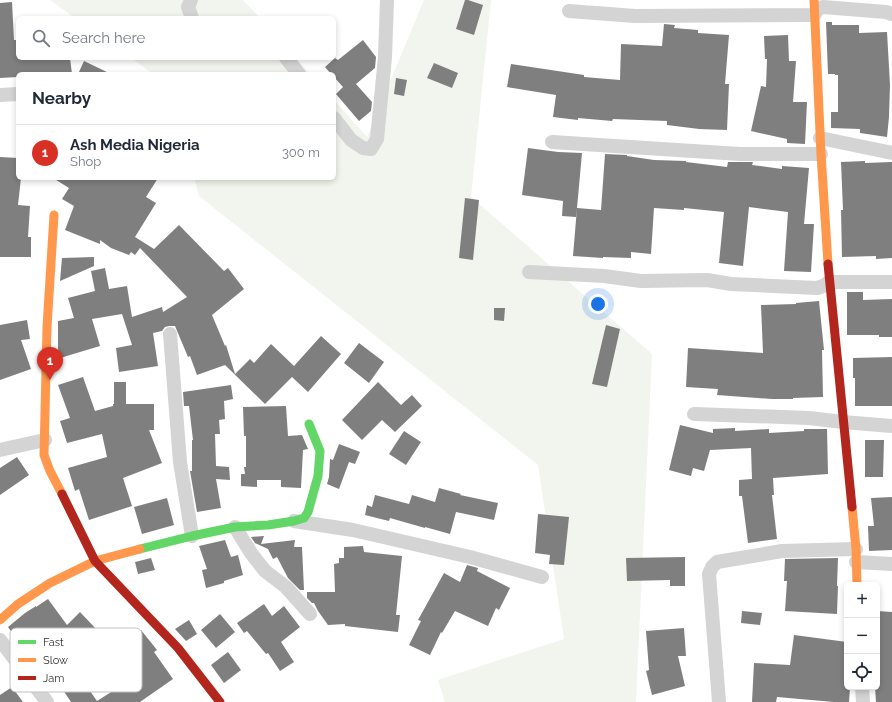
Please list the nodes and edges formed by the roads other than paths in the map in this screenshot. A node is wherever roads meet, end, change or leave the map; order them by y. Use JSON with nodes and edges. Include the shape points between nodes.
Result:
{"nodes":[{"id":1,"x":191,"y":0,"type":"edge"},
{"id":2,"x":387,"y":0,"type":"edge"},
{"id":3,"x":814,"y":0,"type":"edge"},
{"id":4,"x":569,"y":12,"type":"dead end"},
{"id":5,"x":892,"y":14,"type":"edge"},
{"id":6,"x":814,"y":15,"type":"junction"},
{"id":7,"x":191,"y":16,"type":"edge"},
{"id":8,"x":288,"y":60,"type":"edge"},
{"id":9,"x":297,"y":72,"type":"edge"},
{"id":10,"x":16,"y":94,"type":"edge"},
{"id":11,"x":0,"y":95,"type":"edge"},
{"id":12,"x":336,"y":121,"type":"edge"},
{"id":13,"x":820,"y":138,"type":"junction"},
{"id":14,"x":552,"y":142,"type":"dead end"},
{"id":15,"x":892,"y":153,"type":"edge"},
{"id":16,"x":821,"y":154,"type":"junction"},
{"id":17,"x":54,"y":215,"type":"dead end"},
{"id":18,"x":529,"y":272,"type":"dead end"},
{"id":19,"x":829,"y":282,"type":"junction"},
{"id":20,"x":892,"y":282,"type":"edge"},
{"id":21,"x":170,"y":334,"type":"dead end"},
{"id":22,"x":694,"y":414,"type":"dead end"},
{"id":23,"x":843,"y":422,"type":"junction"},
{"id":24,"x":308,"y":424,"type":"dead end"},
{"id":25,"x":892,"y":426,"type":"edge"},
{"id":26,"x":46,"y":440,"type":"junction"},
{"id":27,"x":0,"y":450,"type":"edge"},
{"id":28,"x":294,"y":521,"type":"junction"},
{"id":29,"x":235,"y":527,"type":"junction"},
{"id":30,"x":192,"y":536,"type":"junction"},
{"id":31,"x":856,"y":556,"type":"junction"},
{"id":32,"x":95,"y":561,"type":"junction"},
{"id":33,"x":892,"y":564,"type":"edge"},
{"id":34,"x":542,"y":577,"type":"dead end"},
{"id":35,"x":857,"y":582,"type":"edge"},
{"id":36,"x":310,"y":614,"type":"dead end"},
{"id":37,"x":0,"y":620,"type":"edge"},
{"id":38,"x":0,"y":640,"type":"edge"},
{"id":39,"x":10,"y":653,"type":"edge"},
{"id":40,"x":862,"y":690,"type":"edge"},
{"id":41,"x":39,"y":692,"type":"edge"},
{"id":42,"x":47,"y":702,"type":"edge"},
{"id":43,"x":220,"y":702,"type":"edge"},
{"id":44,"x":720,"y":702,"type":"edge"},
{"id":45,"x":863,"y":702,"type":"edge"}],
"edges":[{"from":1,"to":7,"type":"street","via":[[188,7]]},
{"from":2,"to":12,"type":"street","via":[[377,139],[371,149],[363,148],[351,140]]},
{"from":3,"to":6,"type":"street"},
{"from":4,"to":6,"type":"street","via":[[636,16]]},
{"from":5,"to":6,"type":"street","via":[[823,7]]},
{"from":6,"to":13,"type":"street"},
{"from":8,"to":9,"type":"street"},
{"from":10,"to":11,"type":"street"},
{"from":13,"to":15,"type":"street"},
{"from":13,"to":16,"type":"street"},
{"from":14,"to":16,"type":"street","via":[[740,154]]},
{"from":16,"to":19,"type":"street"},
{"from":17,"to":26,"type":"street","via":[[47,327]]},
{"from":18,"to":19,"type":"street","via":[[604,276],[641,281],[707,280],[731,284],[817,288]]},
{"from":19,"to":20,"type":"street"},
{"from":19,"to":23,"type":"street"},
{"from":21,"to":30,"type":"street","via":[[180,462]]},
{"from":22,"to":23,"type":"street","via":[[809,418]]},
{"from":23,"to":25,"type":"street"},
{"from":23,"to":31,"type":"street"},
{"from":24,"to":28,"type":"street","via":[[320,451],[318,476],[308,512],[304,518]]},
{"from":26,"to":27,"type":"street"},
{"from":26,"to":32,"type":"street","via":[[44,455],[50,471]]},
{"from":28,"to":29,"type":"street"},
{"from":28,"to":34,"type":"street","via":[[361,532],[470,557]]},
{"from":29,"to":30,"type":"street"},
{"from":29,"to":36,"type":"street","via":[[265,571],[286,587]]},
{"from":30,"to":32,"type":"street"},
{"from":31,"to":33,"type":"street"},
{"from":31,"to":35,"type":"street"},
{"from":31,"to":44,"type":"street","via":[[782,551],[717,562],[712,567],[709,574]]},
{"from":32,"to":37,"type":"street","via":[[50,583],[18,604]]},
{"from":32,"to":43,"type":"street","via":[[178,648]]},
{"from":38,"to":39,"type":"street"},
{"from":40,"to":45,"type":"street"},
{"from":41,"to":42,"type":"street"}]}
